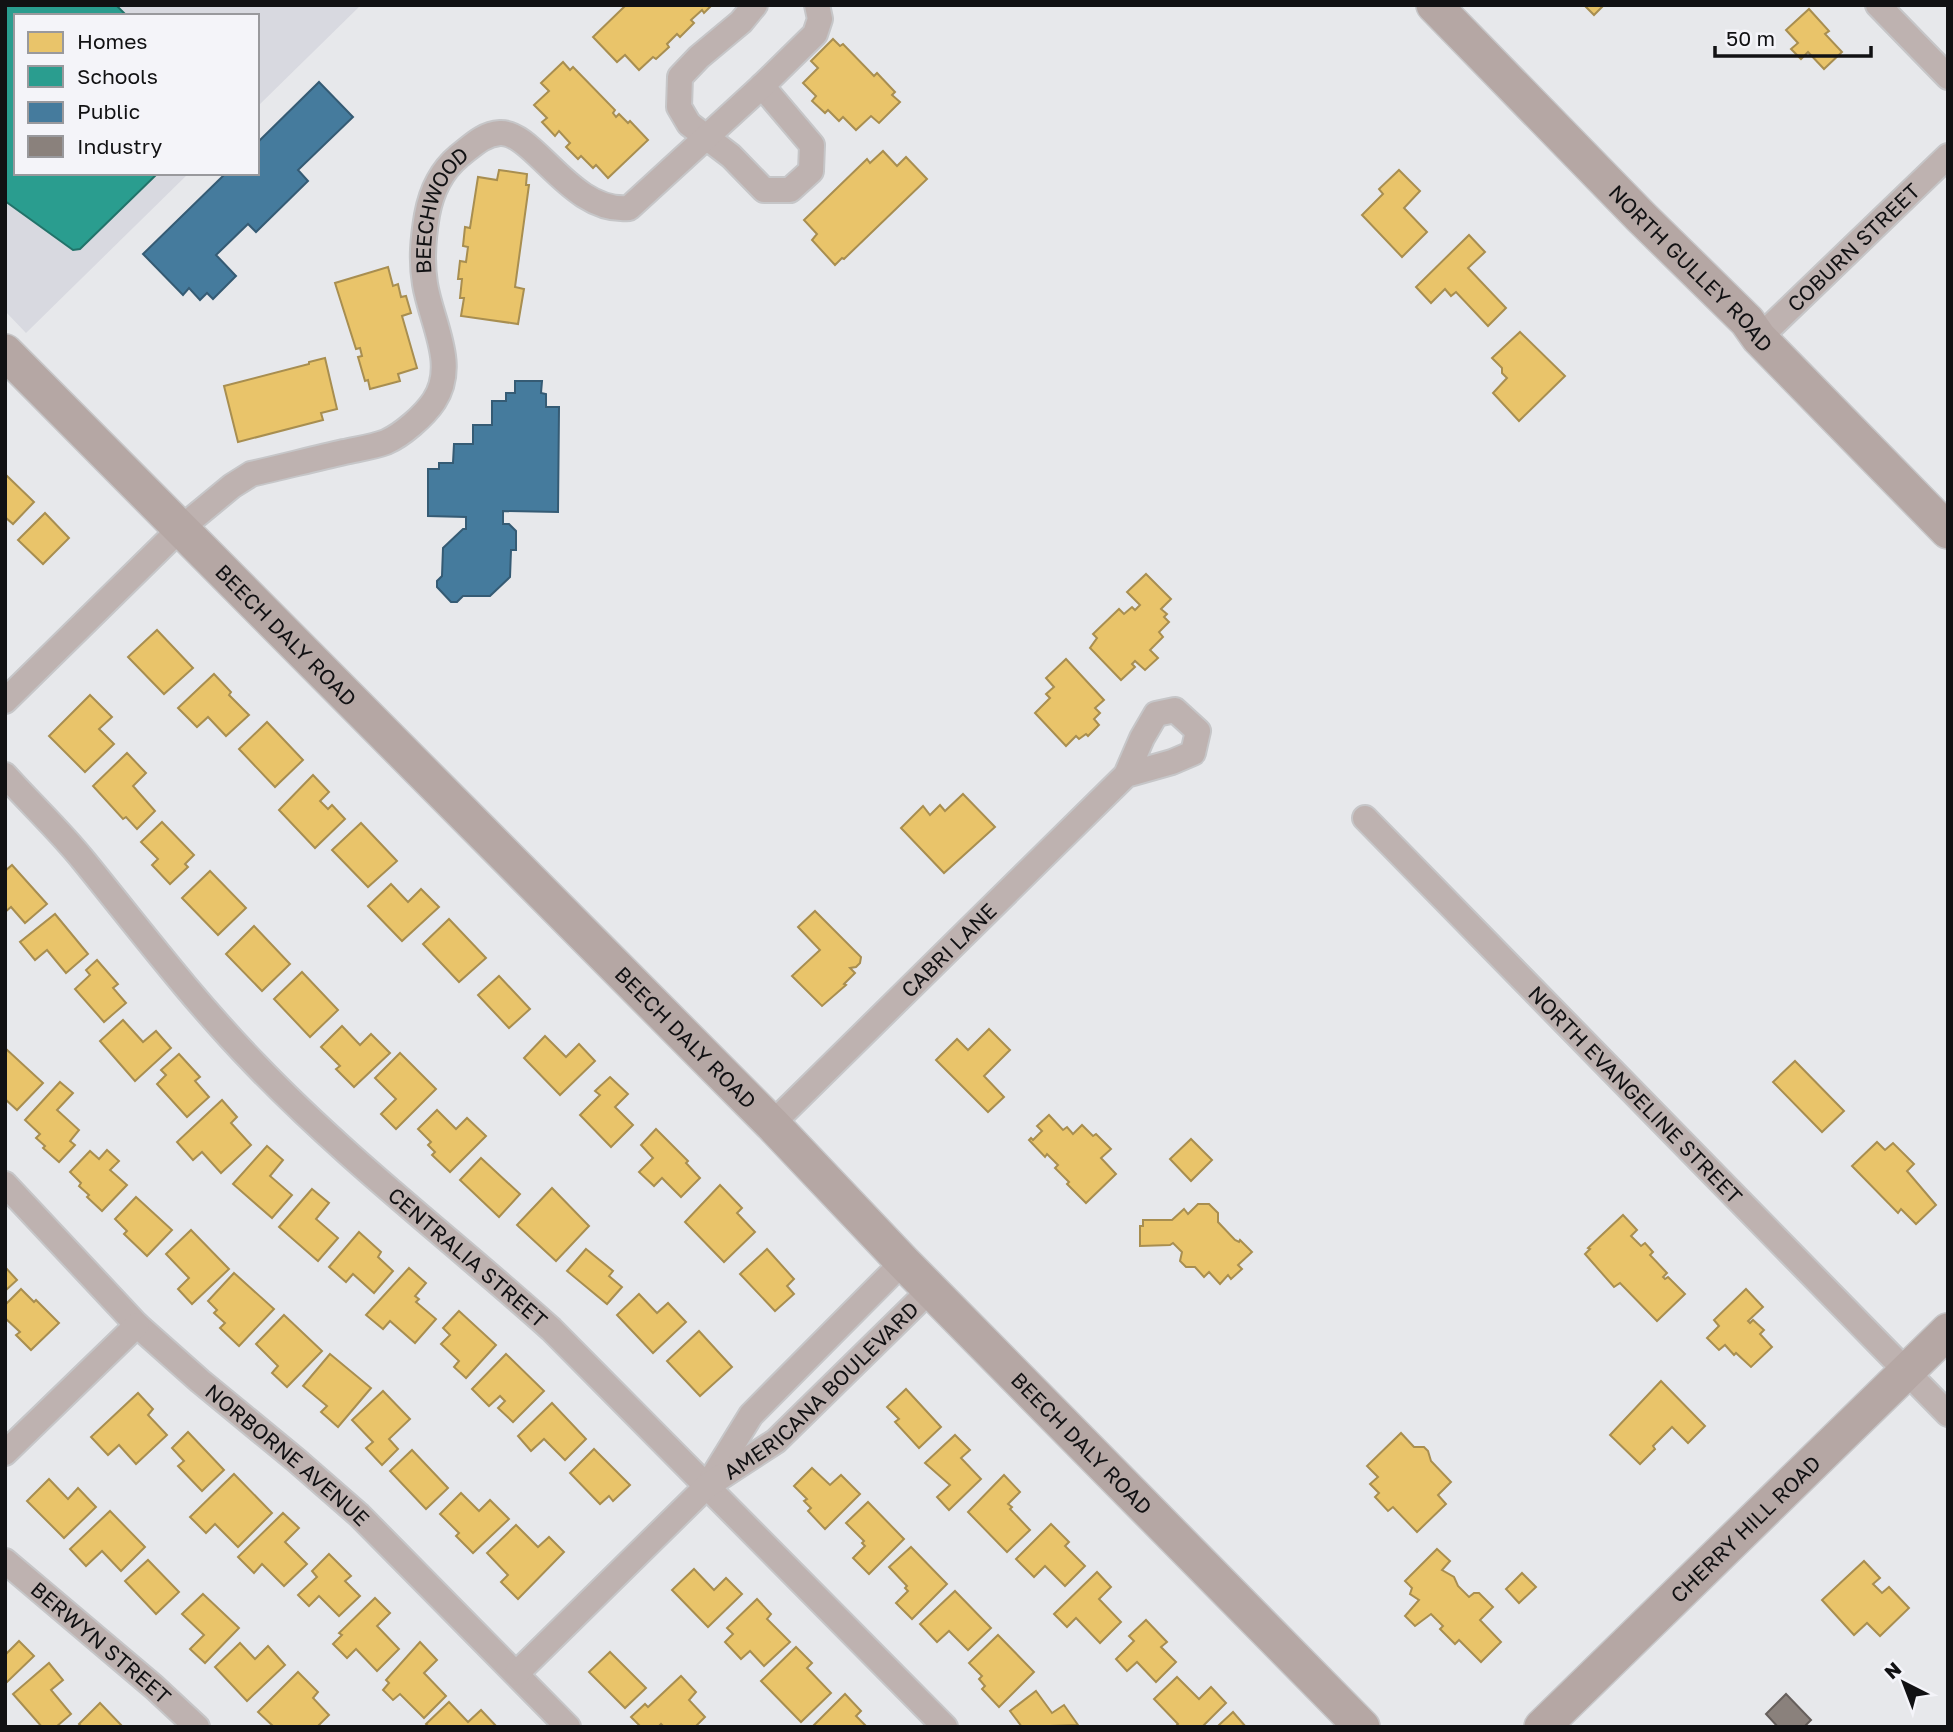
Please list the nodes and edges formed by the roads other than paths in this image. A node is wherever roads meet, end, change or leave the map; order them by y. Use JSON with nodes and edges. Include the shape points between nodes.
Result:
{"nodes":[{"id":1,"x":755,"y":5,"type":"edge"},
{"id":2,"x":817,"y":5,"type":"edge"},
{"id":3,"x":1434,"y":5,"type":"edge"},
{"id":4,"x":1878,"y":5,"type":"edge"},
{"id":5,"x":1948,"y":77,"type":"edge"},
{"id":6,"x":762,"y":86,"type":"junction"},
{"id":7,"x":704,"y":137,"type":"junction"},
{"id":8,"x":1948,"y":156,"type":"edge"},
{"id":9,"x":1759,"y":338,"type":"junction"},
{"id":10,"x":5,"y":352,"type":"edge"},
{"id":11,"x":180,"y":529,"type":"junction"},
{"id":12,"x":1948,"y":531,"type":"edge"},
{"id":13,"x":5,"y":701,"type":"edge"},
{"id":14,"x":5,"y":775,"type":"edge"},
{"id":15,"x":1126,"y":775,"type":"dead end"},
{"id":16,"x":1365,"y":818,"type":"dead end"},
{"id":17,"x":772,"y":1124,"type":"junction"},
{"id":18,"x":5,"y":1184,"type":"edge"},
{"id":19,"x":903,"y":1262,"type":"junction"},
{"id":20,"x":931,"y":1289,"type":"junction"},
{"id":21,"x":137,"y":1325,"type":"junction"},
{"id":22,"x":1948,"y":1331,"type":"edge"},
{"id":23,"x":1906,"y":1371,"type":"junction"},
{"id":24,"x":1948,"y":1414,"type":"edge"},
{"id":25,"x":5,"y":1453,"type":"edge"},
{"id":26,"x":707,"y":1486,"type":"junction"},
{"id":27,"x":5,"y":1561,"type":"edge"},
{"id":28,"x":517,"y":1673,"type":"junction"},
{"id":29,"x":197,"y":1727,"type":"edge"},
{"id":30,"x":568,"y":1727,"type":"edge"},
{"id":31,"x":945,"y":1727,"type":"edge"},
{"id":32,"x":1362,"y":1727,"type":"edge"},
{"id":33,"x":1542,"y":1727,"type":"edge"}],
"edges":[{"from":1,"to":7,"type":"street","via":[[680,77],[679,107]]},
{"from":2,"to":6,"type":"street","name":"BEECHWOOD","via":[[820,19],[815,34]]},
{"from":3,"to":9,"type":"main road","name":"NORTH GULLEY ROAD"},
{"from":4,"to":5,"type":"street"},
{"from":6,"to":7,"type":"street","name":"BEECHWOOD"},
{"from":6,"to":7,"type":"street","via":[[812,145],[811,171],[790,190],[764,190],[731,156]]},
{"from":7,"to":11,"type":"street","name":"BEECHWOOD","via":[[642,199],[619,209],[595,202],[564,182],[521,140],[502,133],[481,139],[449,164],[429,205],[422,257],[425,286],[446,367],[433,403],[386,442],[251,474]]},
{"from":8,"to":9,"type":"street","name":"COBURN STREET"},
{"from":9,"to":12,"type":"main road","name":"NORTH GULLEY ROAD"},
{"from":10,"to":11,"type":"main road","name":"BEECH DALY ROAD"},
{"from":11,"to":13,"type":"street","name":"BEECHWOOD"},
{"from":11,"to":17,"type":"main road","name":"BEECH DALY ROAD"},
{"from":14,"to":26,"type":"street","name":"CENTRALIA STREET","via":[[82,858],[182,983],[254,1063],[359,1166],[551,1329]]},
{"from":15,"to":17,"type":"street","name":"CABRI LANE"},
{"from":16,"to":23,"type":"street","name":"NORTH EVANGELINE STREET"},
{"from":17,"to":19,"type":"main road","name":"BEECH DALY ROAD"},
{"from":18,"to":21,"type":"street","name":"NORBORNE AVENUE"},
{"from":19,"to":20,"type":"main road","name":"BEECH DALY ROAD"},
{"from":19,"to":26,"type":"street","name":"AMERICANA BOULEVARD","via":[[751,1415]]},
{"from":20,"to":26,"type":"street","name":"AMERICANA BOULEVARD","via":[[776,1441]]},
{"from":20,"to":32,"type":"main road","name":"BEECH DALY ROAD"},
{"from":21,"to":25,"type":"street"},
{"from":21,"to":28,"type":"street","name":"NORBORNE AVENUE","via":[[359,1515]]},
{"from":22,"to":23,"type":"main road","name":"CHERRY HILL ROAD"},
{"from":23,"to":24,"type":"street","name":"NORTH EVANGELINE STREET"},
{"from":23,"to":33,"type":"main road","name":"CHERRY HILL ROAD"},
{"from":26,"to":28,"type":"street","name":"AMERICANA BOULEVARD"},
{"from":26,"to":31,"type":"street","name":"CENTRALIA STREET"},
{"from":27,"to":29,"type":"street","name":"BERWYN STREET"},
{"from":28,"to":30,"type":"street","name":"NORBORNE AVENUE"}]}
